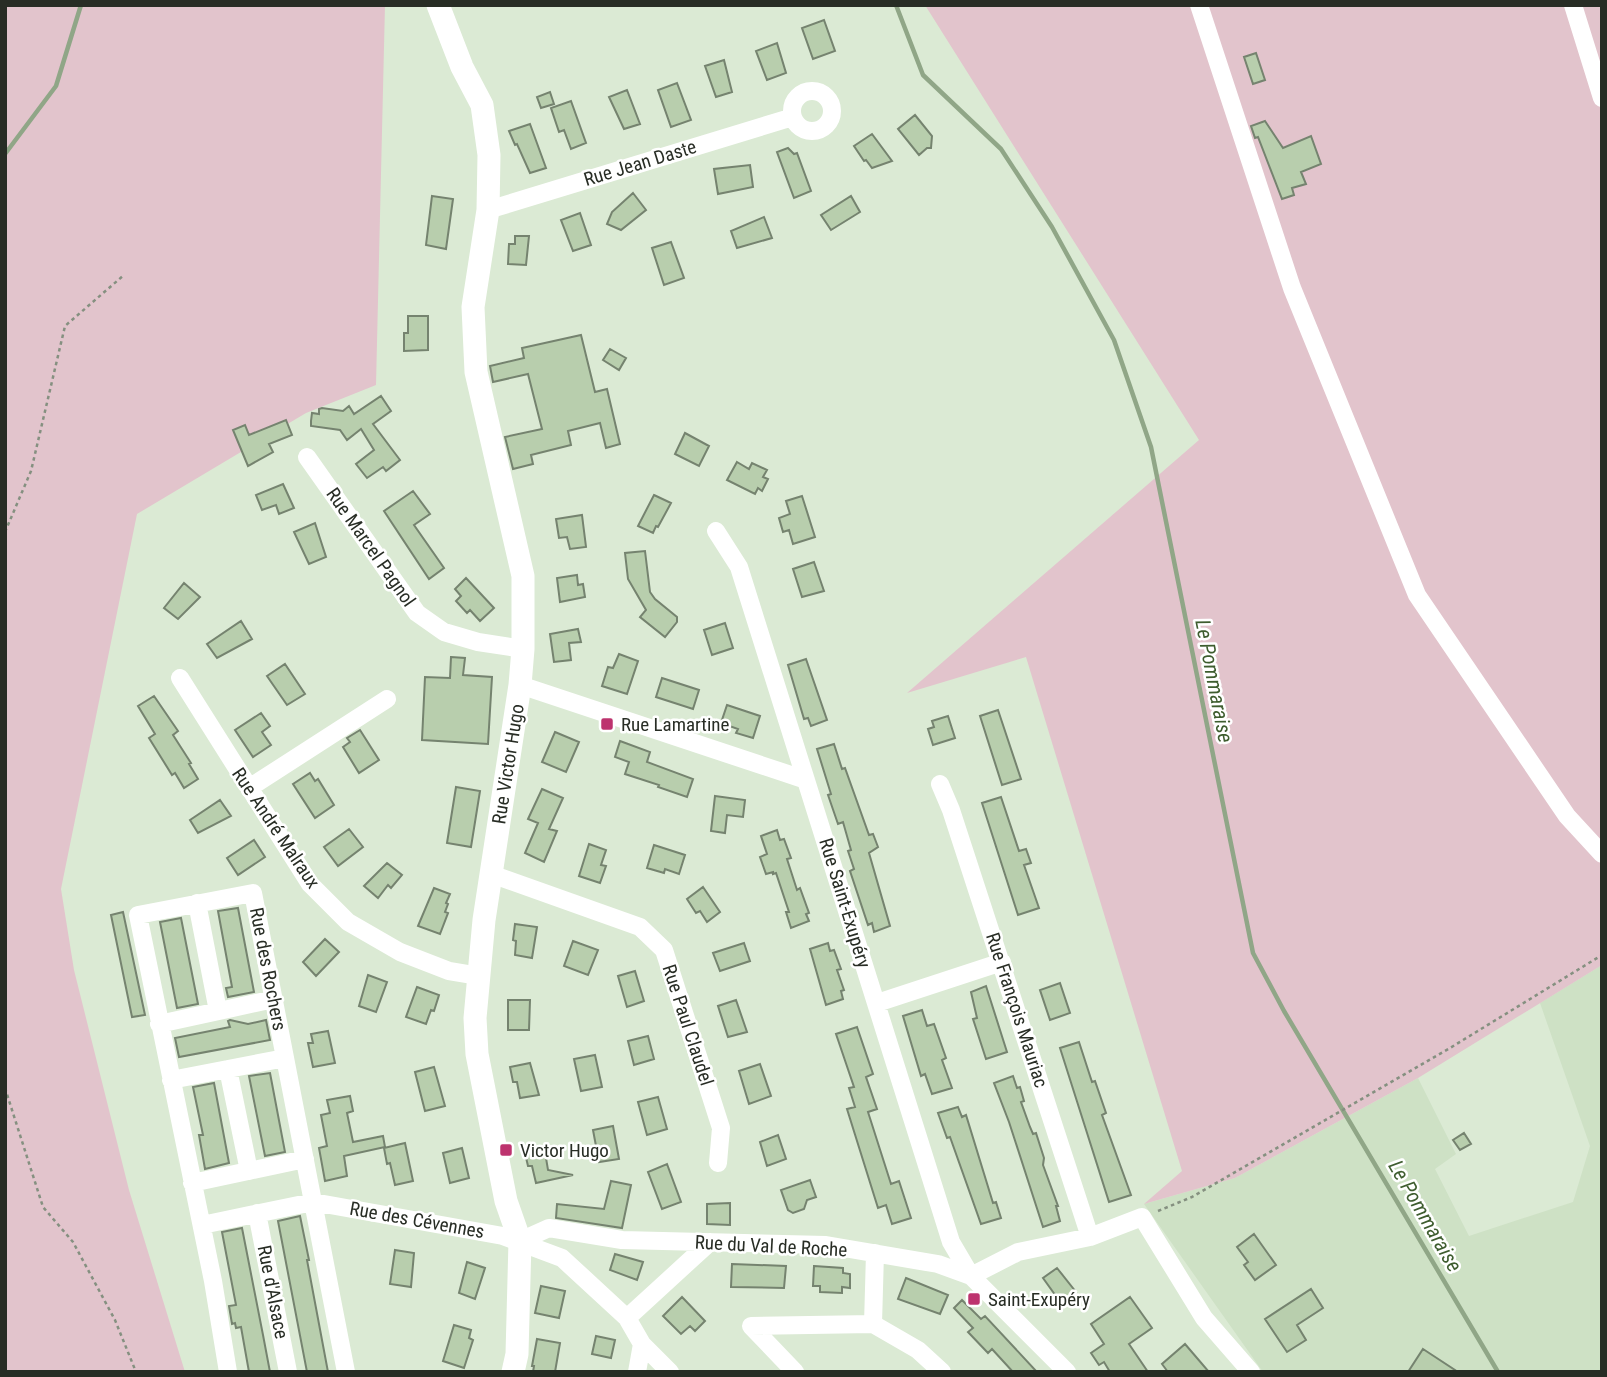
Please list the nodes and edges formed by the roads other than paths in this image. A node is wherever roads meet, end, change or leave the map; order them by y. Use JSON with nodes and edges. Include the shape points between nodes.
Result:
{"nodes":[{"id":1,"x":438,"y":5,"type":"edge"},
{"id":2,"x":1199,"y":5,"type":"edge"},
{"id":3,"x":1573,"y":5,"type":"edge"},
{"id":4,"x":1602,"y":98,"type":"edge"},
{"id":5,"x":793,"y":117,"type":"dead end"},
{"id":6,"x":488,"y":210,"type":"junction"},
{"id":7,"x":307,"y":457,"type":"dead end"},
{"id":8,"x":716,"y":531,"type":"dead end"},
{"id":9,"x":523,"y":649,"type":"junction"},
{"id":10,"x":180,"y":678,"type":"dead end"},
{"id":11,"x":520,"y":685,"type":"junction"},
{"id":12,"x":387,"y":699,"type":"dead end"},
{"id":13,"x":806,"y":780,"type":"junction"},
{"id":14,"x":940,"y":784,"type":"dead end"},
{"id":15,"x":249,"y":788,"type":"junction"},
{"id":16,"x":1602,"y":854,"type":"edge"},
{"id":17,"x":491,"y":874,"type":"junction"},
{"id":18,"x":197,"y":903,"type":"junction"},
{"id":19,"x":1002,"y":962,"type":"junction"},
{"id":20,"x":479,"y":975,"type":"junction"},
{"id":21,"x":274,"y":999,"type":"junction"},
{"id":22,"x":877,"y":1003,"type":"junction"},
{"id":23,"x":218,"y":1011,"type":"junction"},
{"id":24,"x":159,"y":1024,"type":"junction"},
{"id":25,"x":285,"y":1058,"type":"junction"},
{"id":26,"x":228,"y":1069,"type":"junction"},
{"id":27,"x":171,"y":1080,"type":"junction"},
{"id":28,"x":305,"y":1159,"type":"junction"},
{"id":29,"x":718,"y":1163,"type":"dead end"},
{"id":30,"x":249,"y":1171,"type":"junction"},
{"id":31,"x":192,"y":1183,"type":"junction"},
{"id":32,"x":313,"y":1202,"type":"junction"},
{"id":33,"x":257,"y":1213,"type":"junction"},
{"id":34,"x":202,"y":1225,"type":"junction"},
{"id":35,"x":1090,"y":1237,"type":"junction"},
{"id":36,"x":520,"y":1241,"type":"junction"},
{"id":37,"x":710,"y":1242,"type":"junction"},
{"id":38,"x":875,"y":1254,"type":"junction"},
{"id":39,"x":971,"y":1276,"type":"junction"},
{"id":40,"x":627,"y":1318,"type":"junction"},
{"id":41,"x":873,"y":1324,"type":"junction"},
{"id":42,"x":642,"y":1344,"type":"junction"},
{"id":43,"x":228,"y":1372,"type":"edge"},
{"id":44,"x":288,"y":1372,"type":"edge"},
{"id":45,"x":346,"y":1372,"type":"edge"},
{"id":46,"x":513,"y":1372,"type":"edge"},
{"id":47,"x":637,"y":1372,"type":"edge"},
{"id":48,"x":670,"y":1372,"type":"edge"},
{"id":49,"x":795,"y":1372,"type":"edge"},
{"id":50,"x":942,"y":1372,"type":"edge"},
{"id":51,"x":1067,"y":1372,"type":"edge"},
{"id":52,"x":1251,"y":1372,"type":"edge"}],
"edges":[{"from":1,"to":6,"type":"street","name":"Rue Victor Hugo","via":[[482,105],[489,155]]},
{"from":2,"to":16,"type":"street","via":[[1292,288],[1418,595],[1567,816]]},
{"from":3,"to":4,"type":"street"},
{"from":5,"to":6,"type":"street","name":"Rue Jean Daste"},
{"from":6,"to":9,"type":"street","name":"Rue Victor Hugo","via":[[473,307],[476,372],[523,576]]},
{"from":7,"to":9,"type":"street","name":"Rue Marcel Pagnol","via":[[417,613],[444,632]]},
{"from":8,"to":13,"type":"street","name":"Rue Saint-Exupéry","via":[[739,567]]},
{"from":9,"to":11,"type":"street","name":"Rue Victor Hugo"},
{"from":10,"to":15,"type":"street","name":"Rue André Malraux"},
{"from":11,"to":13,"type":"street"},
{"from":11,"to":17,"type":"street","name":"Rue Victor Hugo"},
{"from":12,"to":15,"type":"street"},
{"from":13,"to":22,"type":"street","name":"Rue Saint-Exupéry"},
{"from":14,"to":19,"type":"street","name":"Rue François Mauriac"},
{"from":15,"to":20,"type":"street","name":"Rue André Malraux","via":[[310,884],[348,922],[400,952],[449,971]]},
{"from":17,"to":20,"type":"street","name":"Rue Victor Hugo"},
{"from":17,"to":29,"type":"street","name":"Rue Paul Claudel","via":[[640,927],[664,950],[721,1128]]},
{"from":18,"to":21,"type":"street","name":"Rue des Rochers","via":[[253,892]]},
{"from":18,"to":23,"type":"street"},
{"from":18,"to":24,"type":"street","name":"Rue des Rochers","via":[[138,915]]},
{"from":19,"to":22,"type":"street"},
{"from":19,"to":35,"type":"street","name":"Rue François Mauriac"},
{"from":20,"to":36,"type":"street","name":"Rue Victor Hugo","via":[[477,1054],[506,1201]]},
{"from":21,"to":23,"type":"street"},
{"from":21,"to":25,"type":"street","name":"Rue des Rochers"},
{"from":22,"to":39,"type":"street","name":"Rue Saint-Exupéry","via":[[951,1242]]},
{"from":23,"to":24,"type":"street"},
{"from":24,"to":27,"type":"street","name":"Rue des Rochers"},
{"from":25,"to":26,"type":"street"},
{"from":25,"to":28,"type":"street","name":"Rue des Rochers"},
{"from":26,"to":27,"type":"street"},
{"from":26,"to":30,"type":"street"},
{"from":27,"to":31,"type":"street","name":"Rue des Rochers"},
{"from":28,"to":30,"type":"street"},
{"from":28,"to":32,"type":"street","name":"Rue des Rochers"},
{"from":30,"to":31,"type":"street"},
{"from":31,"to":34,"type":"street","name":"Rue des Rochers"},
{"from":32,"to":33,"type":"street"},
{"from":32,"to":36,"type":"street","name":"Rue des Cévennes"},
{"from":32,"to":45,"type":"street","name":"Rue des Rochers"},
{"from":33,"to":34,"type":"street"},
{"from":33,"to":44,"type":"street","name":"Rue d'Alsace"},
{"from":34,"to":43,"type":"street","name":"Rue des Rochers"},
{"from":35,"to":39,"type":"street","via":[[1017,1252]]},
{"from":35,"to":52,"type":"street","via":[[1142,1217],[1204,1318]]},
{"from":36,"to":37,"type":"street","name":"Rue du Val de Roche","via":[[549,1228],[622,1240]]},
{"from":36,"to":40,"type":"street","name":"Rue des Cévennes","via":[[562,1258]]},
{"from":36,"to":46,"type":"street","name":"Rue Victor Hugo"},
{"from":37,"to":38,"type":"street","name":"Rue du Val de Roche","via":[[826,1245]]},
{"from":37,"to":40,"type":"street"},
{"from":38,"to":39,"type":"street","name":"Rue du Val de Roche","via":[[938,1264]]},
{"from":38,"to":41,"type":"street"},
{"from":39,"to":51,"type":"street","name":"Rue du Val de Roche"},
{"from":40,"to":42,"type":"street","name":"Rue des Cévennes"},
{"from":41,"to":49,"type":"street","via":[[751,1326]]},
{"from":41,"to":50,"type":"street","via":[[918,1350]]},
{"from":42,"to":47,"type":"street"},
{"from":42,"to":48,"type":"street","name":"Rue des Cévennes"}]}
